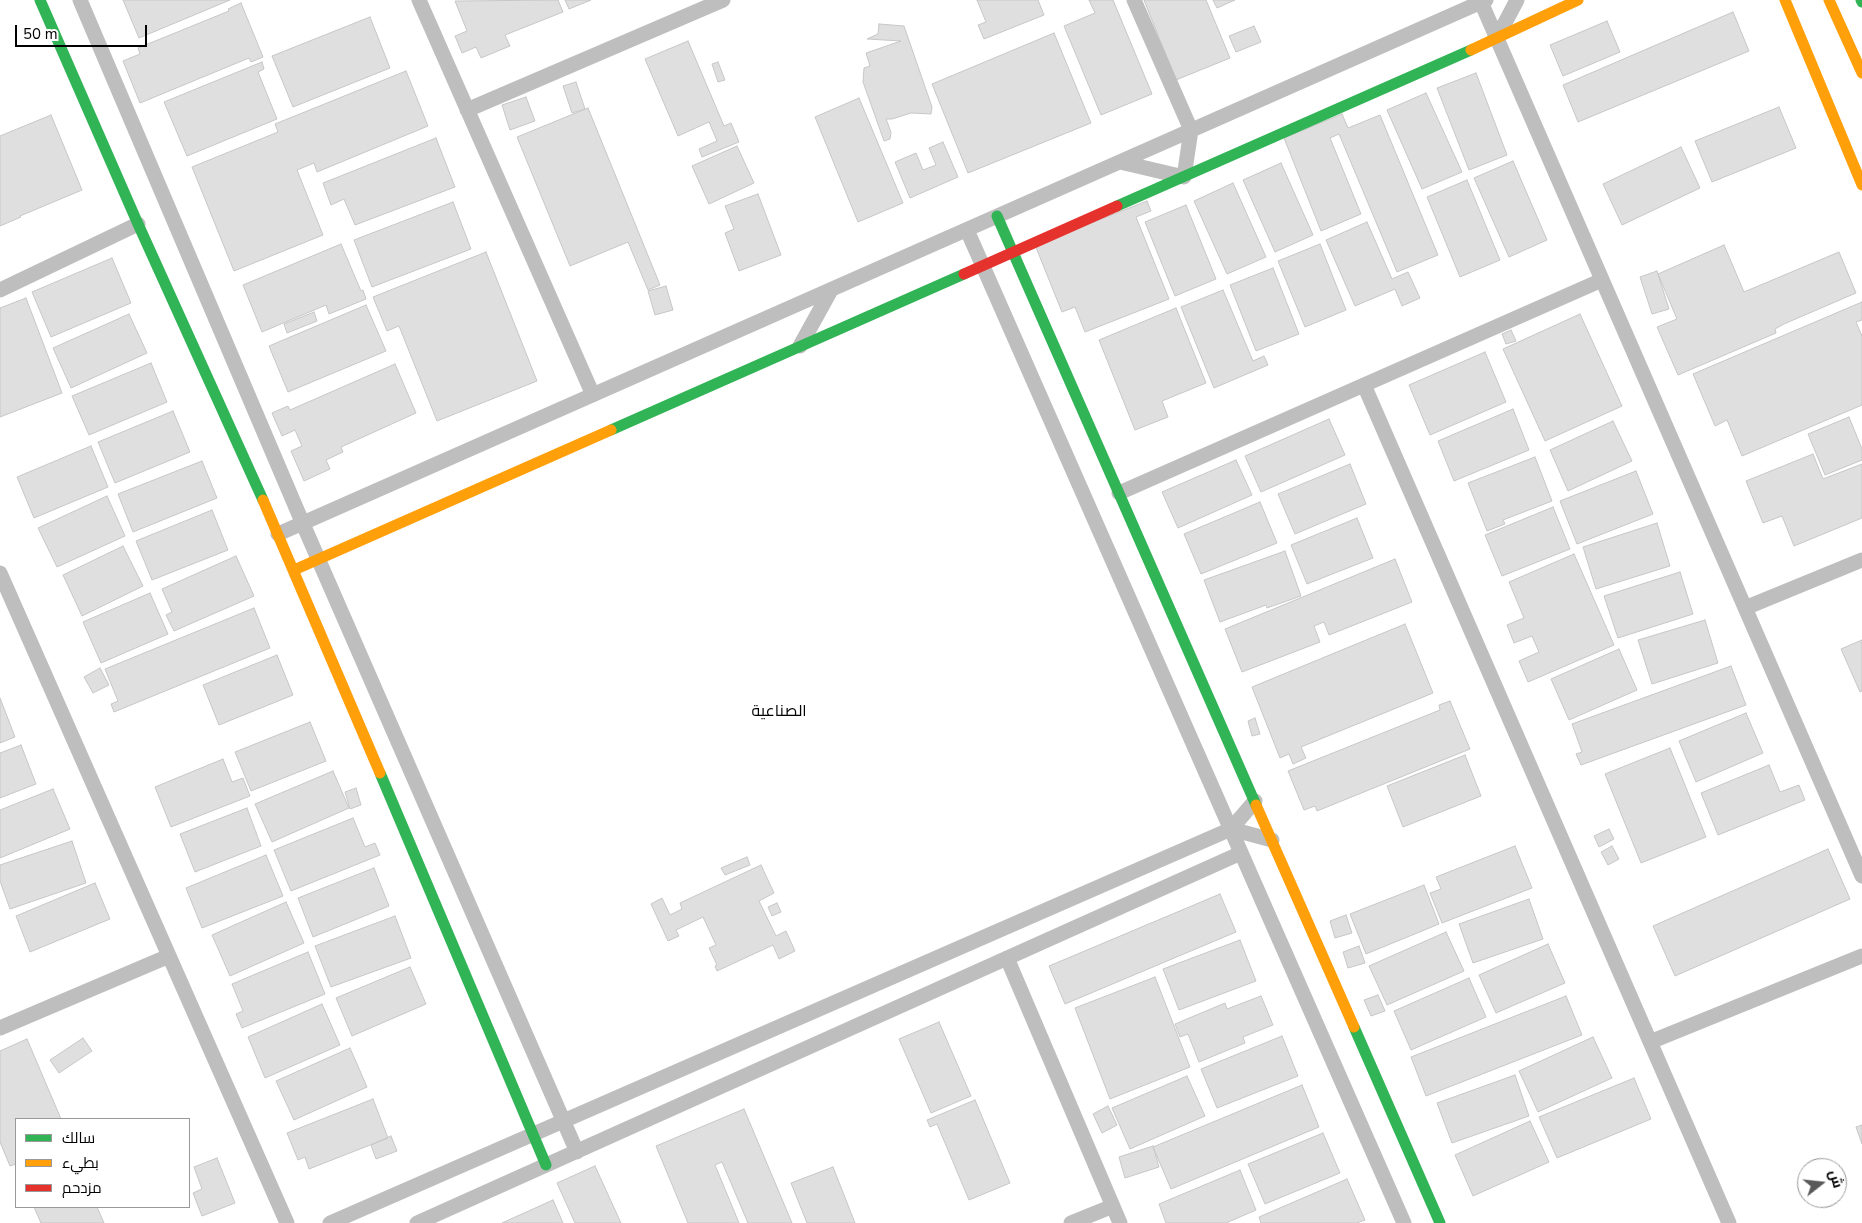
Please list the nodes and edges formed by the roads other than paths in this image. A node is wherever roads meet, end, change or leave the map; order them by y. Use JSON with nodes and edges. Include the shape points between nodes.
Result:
{"nodes":[{"id":1,"x":40,"y":0,"type":"edge"},
{"id":2,"x":80,"y":0,"type":"edge"},
{"id":3,"x":419,"y":0,"type":"edge"},
{"id":4,"x":723,"y":0,"type":"edge"},
{"id":5,"x":1134,"y":0,"type":"edge"},
{"id":6,"x":1517,"y":0,"type":"edge"},
{"id":7,"x":1785,"y":0,"type":"edge"},
{"id":8,"x":1829,"y":0,"type":"edge"},
{"id":9,"x":1483,"y":1,"type":"edge"},
{"id":10,"x":1568,"y":2,"type":"edge"},
{"id":11,"x":703,"y":4,"type":"edge"},
{"id":12,"x":1497,"y":38,"type":"junction"},
{"id":13,"x":1862,"y":74,"type":"edge"},
{"id":14,"x":467,"y":110,"type":"junction"},
{"id":15,"x":1191,"y":130,"type":"junction"},
{"id":16,"x":1120,"y":162,"type":"junction"},
{"id":17,"x":1184,"y":176,"type":"junction"},
{"id":18,"x":1862,"y":184,"type":"edge"},
{"id":19,"x":997,"y":216,"type":"junction"},
{"id":20,"x":138,"y":224,"type":"junction"},
{"id":21,"x":967,"y":230,"type":"junction"},
{"id":22,"x":1013,"y":252,"type":"junction"},
{"id":23,"x":983,"y":265,"type":"junction"},
{"id":24,"x":1602,"y":280,"type":"junction"},
{"id":25,"x":0,"y":290,"type":"edge"},
{"id":26,"x":831,"y":290,"type":"junction"},
{"id":27,"x":800,"y":346,"type":"junction"},
{"id":28,"x":1364,"y":385,"type":"junction"},
{"id":29,"x":593,"y":396,"type":"junction"},
{"id":30,"x":1119,"y":494,"type":"junction"},
{"id":31,"x":303,"y":524,"type":"junction"},
{"id":32,"x":278,"y":534,"type":"junction"},
{"id":33,"x":319,"y":559,"type":"junction"},
{"id":34,"x":1862,"y":560,"type":"edge"},
{"id":35,"x":294,"y":570,"type":"junction"},
{"id":36,"x":0,"y":573,"type":"edge"},
{"id":37,"x":1745,"y":608,"type":"junction"},
{"id":38,"x":1255,"y":801,"type":"junction"},
{"id":39,"x":1231,"y":829,"type":"junction"},
{"id":40,"x":1272,"y":840,"type":"junction"},
{"id":41,"x":1242,"y":853,"type":"junction"},
{"id":42,"x":1862,"y":876,"type":"edge"},
{"id":43,"x":169,"y":956,"type":"junction"},
{"id":44,"x":1862,"y":956,"type":"edge"},
{"id":45,"x":1007,"y":958,"type":"junction"},
{"id":46,"x":0,"y":1028,"type":"edge"},
{"id":47,"x":1650,"y":1042,"type":"junction"},
{"id":48,"x":564,"y":1121,"type":"junction"},
{"id":49,"x":533,"y":1134,"type":"junction"},
{"id":50,"x":577,"y":1152,"type":"junction"},
{"id":51,"x":546,"y":1165,"type":"junction"},
{"id":52,"x":1112,"y":1206,"type":"junction"},
{"id":53,"x":287,"y":1223,"type":"edge"},
{"id":54,"x":330,"y":1223,"type":"edge"},
{"id":55,"x":417,"y":1223,"type":"edge"},
{"id":56,"x":1071,"y":1223,"type":"edge"},
{"id":57,"x":1120,"y":1223,"type":"edge"},
{"id":58,"x":1404,"y":1223,"type":"edge"},
{"id":59,"x":1440,"y":1223,"type":"edge"},
{"id":60,"x":1729,"y":1223,"type":"edge"}],
"edges":[{"from":1,"to":20,"type":"street"},
{"from":2,"to":31,"type":"street"},
{"from":3,"to":14,"type":"street"},
{"from":4,"to":11,"type":"street"},
{"from":5,"to":15,"type":"street"},
{"from":6,"to":12,"type":"street"},
{"from":7,"to":18,"type":"street"},
{"from":8,"to":13,"type":"street"},
{"from":9,"to":12,"type":"street"},
{"from":9,"to":15,"type":"street"},
{"from":10,"to":12,"type":"street"},
{"from":11,"to":14,"type":"street"},
{"from":12,"to":17,"type":"street"},
{"from":12,"to":24,"type":"street"},
{"from":14,"to":29,"type":"street"},
{"from":15,"to":16,"type":"street"},
{"from":15,"to":17,"type":"street"},
{"from":16,"to":17,"type":"street"},
{"from":16,"to":19,"type":"street"},
{"from":17,"to":22,"type":"street"},
{"from":19,"to":21,"type":"street"},
{"from":19,"to":22,"type":"street"},
{"from":20,"to":25,"type":"street"},
{"from":20,"to":32,"type":"street"},
{"from":21,"to":23,"type":"street"},
{"from":21,"to":26,"type":"street"},
{"from":22,"to":23,"type":"street"},
{"from":22,"to":30,"type":"street"},
{"from":23,"to":27,"type":"street"},
{"from":23,"to":39,"type":"street"},
{"from":24,"to":28,"type":"street"},
{"from":24,"to":37,"type":"street"},
{"from":26,"to":27,"type":"street"},
{"from":26,"to":29,"type":"street"},
{"from":27,"to":33,"type":"street"},
{"from":28,"to":30,"type":"street"},
{"from":28,"to":47,"type":"street"},
{"from":29,"to":31,"type":"street"},
{"from":30,"to":38,"type":"street"},
{"from":31,"to":32,"type":"street"},
{"from":31,"to":33,"type":"street"},
{"from":32,"to":35,"type":"street"},
{"from":33,"to":35,"type":"street"},
{"from":33,"to":48,"type":"street"},
{"from":34,"to":37,"type":"street"},
{"from":35,"to":49,"type":"street"},
{"from":36,"to":43,"type":"street"},
{"from":37,"to":42,"type":"street"},
{"from":38,"to":39,"type":"street"},
{"from":38,"to":40,"type":"street"},
{"from":39,"to":40,"type":"street"},
{"from":39,"to":41,"type":"street"},
{"from":39,"to":48,"type":"street"},
{"from":40,"to":59,"type":"street"},
{"from":41,"to":45,"type":"street"},
{"from":41,"to":58,"type":"street"},
{"from":43,"to":46,"type":"street"},
{"from":43,"to":53,"type":"street"},
{"from":44,"to":47,"type":"street"},
{"from":45,"to":50,"type":"street"},
{"from":45,"to":52,"type":"street"},
{"from":47,"to":60,"type":"street"},
{"from":48,"to":49,"type":"street"},
{"from":48,"to":50,"type":"street"},
{"from":49,"to":51,"type":"street"},
{"from":49,"to":54,"type":"street"},
{"from":50,"to":51,"type":"street"},
{"from":51,"to":55,"type":"street"},
{"from":52,"to":56,"type":"street"},
{"from":52,"to":57,"type":"street"}]}
